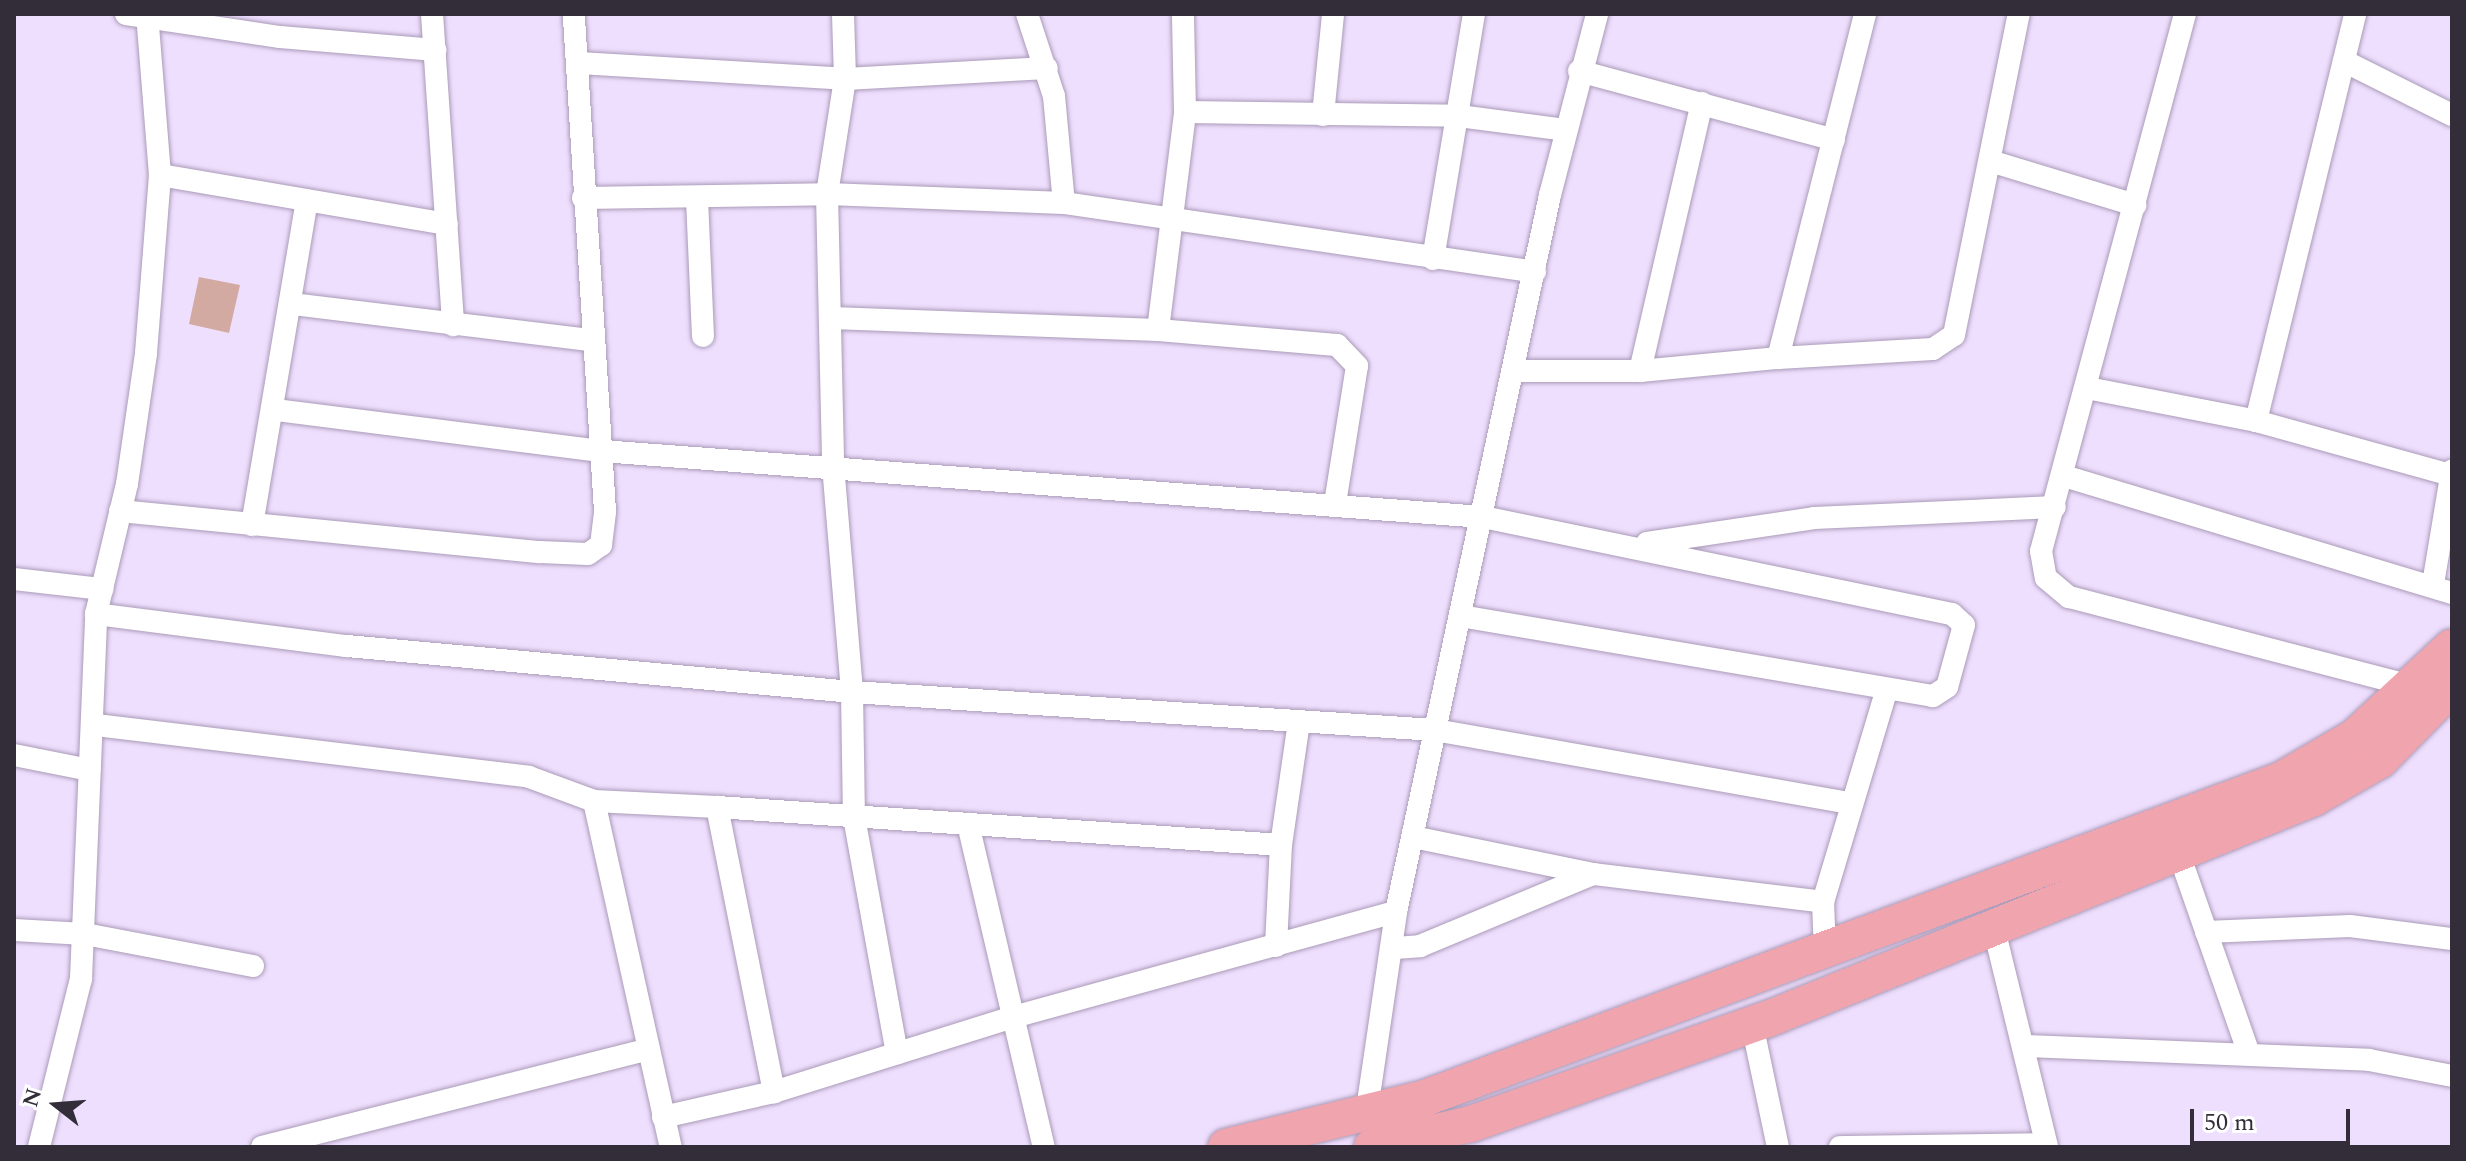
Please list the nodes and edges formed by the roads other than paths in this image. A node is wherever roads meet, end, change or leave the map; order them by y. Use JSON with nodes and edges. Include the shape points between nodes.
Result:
{"nodes":[{"id":1,"x":432,"y":14,"type":"edge"},
{"id":2,"x":574,"y":14,"type":"edge"},
{"id":3,"x":843,"y":14,"type":"edge"},
{"id":4,"x":1027,"y":14,"type":"edge"},
{"id":5,"x":1183,"y":14,"type":"edge"},
{"id":6,"x":1333,"y":14,"type":"edge"},
{"id":7,"x":1474,"y":14,"type":"edge"},
{"id":8,"x":1597,"y":14,"type":"edge"},
{"id":9,"x":1865,"y":14,"type":"edge"},
{"id":10,"x":2019,"y":14,"type":"edge"},
{"id":11,"x":2185,"y":14,"type":"edge"},
{"id":12,"x":2355,"y":14,"type":"edge"},
{"id":13,"x":140,"y":15,"type":"edge"},
{"id":14,"x":435,"y":50,"type":"junction"},
{"id":15,"x":2344,"y":61,"type":"junction"},
{"id":16,"x":579,"y":63,"type":"junction"},
{"id":17,"x":1047,"y":68,"type":"junction"},
{"id":18,"x":1579,"y":71,"type":"junction"},
{"id":19,"x":845,"y":79,"type":"junction"},
{"id":20,"x":1702,"y":103,"type":"junction"},
{"id":21,"x":1185,"y":112,"type":"junction"},
{"id":22,"x":1323,"y":115,"type":"junction"},
{"id":23,"x":2452,"y":115,"type":"edge"},
{"id":24,"x":1459,"y":116,"type":"junction"},
{"id":25,"x":1565,"y":130,"type":"junction"},
{"id":26,"x":1834,"y":140,"type":"junction"},
{"id":27,"x":1990,"y":161,"type":"junction"},
{"id":28,"x":160,"y":175,"type":"junction"},
{"id":29,"x":827,"y":194,"type":"junction"},
{"id":30,"x":583,"y":198,"type":"junction"},
{"id":31,"x":697,"y":199,"type":"junction"},
{"id":32,"x":307,"y":201,"type":"junction"},
{"id":33,"x":1064,"y":203,"type":"junction"},
{"id":34,"x":2135,"y":205,"type":"junction"},
{"id":35,"x":1170,"y":218,"type":"junction"},
{"id":36,"x":447,"y":224,"type":"junction"},
{"id":37,"x":1433,"y":259,"type":"junction"},
{"id":38,"x":1535,"y":272,"type":"junction"},
{"id":39,"x":292,"y":304,"type":"junction"},
{"id":40,"x":832,"y":318,"type":"junction"},
{"id":41,"x":453,"y":325,"type":"junction"},
{"id":42,"x":1158,"y":330,"type":"junction"},
{"id":43,"x":703,"y":336,"type":"dead end"},
{"id":44,"x":591,"y":340,"type":"junction"},
{"id":45,"x":1778,"y":358,"type":"junction"},
{"id":46,"x":1514,"y":371,"type":"junction"},
{"id":47,"x":1640,"y":371,"type":"junction"},
{"id":48,"x":2087,"y":388,"type":"junction"},
{"id":49,"x":276,"y":410,"type":"junction"},
{"id":50,"x":2256,"y":421,"type":"junction"},
{"id":51,"x":601,"y":451,"type":"junction"},
{"id":52,"x":833,"y":465,"type":"junction"},
{"id":53,"x":2452,"y":473,"type":"edge"},
{"id":54,"x":2064,"y":476,"type":"junction"},
{"id":55,"x":1335,"y":504,"type":"junction"},
{"id":56,"x":2055,"y":507,"type":"junction"},
{"id":57,"x":120,"y":511,"type":"junction"},
{"id":58,"x":1483,"y":517,"type":"junction"},
{"id":59,"x":252,"y":525,"type":"junction"},
{"id":60,"x":1630,"y":545,"type":"junction"},
{"id":61,"x":14,"y":579,"type":"edge"},
{"id":62,"x":2442,"y":588,"type":"edge"},
{"id":63,"x":102,"y":589,"type":"junction"},
{"id":64,"x":96,"y":614,"type":"junction"},
{"id":65,"x":1460,"y":616,"type":"junction"},
{"id":66,"x":2452,"y":647,"type":"edge"},
{"id":67,"x":2410,"y":686,"type":"junction"},
{"id":68,"x":2452,"y":687,"type":"edge"},
{"id":69,"x":1887,"y":689,"type":"junction"},
{"id":70,"x":852,"y":692,"type":"junction"},
{"id":71,"x":1299,"y":721,"type":"junction"},
{"id":72,"x":96,"y":725,"type":"junction"},
{"id":73,"x":1435,"y":730,"type":"junction"},
{"id":74,"x":14,"y":755,"type":"edge"},
{"id":75,"x":90,"y":770,"type":"junction"},
{"id":76,"x":594,"y":801,"type":"junction"},
{"id":77,"x":1850,"y":803,"type":"junction"},
{"id":78,"x":717,"y":807,"type":"junction"},
{"id":79,"x":854,"y":817,"type":"junction"},
{"id":80,"x":968,"y":824,"type":"junction"},
{"id":81,"x":1413,"y":837,"type":"junction"},
{"id":82,"x":1281,"y":845,"type":"junction"},
{"id":83,"x":2179,"y":854,"type":"junction"},
{"id":84,"x":1593,"y":874,"type":"junction"},
{"id":85,"x":1823,"y":902,"type":"junction"},
{"id":86,"x":1396,"y":912,"type":"junction"},
{"id":87,"x":1994,"y":929,"type":"junction"},
{"id":88,"x":14,"y":930,"type":"edge"},
{"id":89,"x":2206,"y":932,"type":"junction"},
{"id":90,"x":85,"y":934,"type":"junction"},
{"id":91,"x":2452,"y":939,"type":"edge"},
{"id":92,"x":1276,"y":946,"type":"junction"},
{"id":93,"x":1394,"y":948,"type":"junction"},
{"id":94,"x":1825,"y":953,"type":"junction"},
{"id":95,"x":253,"y":966,"type":"dead end"},
{"id":96,"x":1010,"y":1018,"type":"junction"},
{"id":97,"x":1752,"y":1024,"type":"junction"},
{"id":98,"x":2027,"y":1046,"type":"junction"},
{"id":99,"x":648,"y":1049,"type":"junction"},
{"id":100,"x":897,"y":1053,"type":"junction"},
{"id":101,"x":2249,"y":1054,"type":"junction"},
{"id":102,"x":2452,"y":1076,"type":"edge"},
{"id":103,"x":774,"y":1092,"type":"junction"},
{"id":104,"x":663,"y":1117,"type":"junction"},
{"id":105,"x":1369,"y":1132,"type":"edge"},
{"id":106,"x":1470,"y":1135,"type":"edge"},
{"id":107,"x":2046,"y":1146,"type":"edge"},
{"id":108,"x":41,"y":1147,"type":"edge"},
{"id":109,"x":262,"y":1147,"type":"edge"},
{"id":110,"x":671,"y":1147,"type":"edge"},
{"id":111,"x":1044,"y":1147,"type":"edge"},
{"id":112,"x":1226,"y":1147,"type":"edge"},
{"id":113,"x":1778,"y":1147,"type":"edge"},
{"id":114,"x":1840,"y":1147,"type":"edge"}],
"edges":[{"from":1,"to":14,"type":"street"},
{"from":2,"to":16,"type":"street"},
{"from":3,"to":19,"type":"street"},
{"from":4,"to":17,"type":"street"},
{"from":5,"to":21,"type":"street"},
{"from":6,"to":22,"type":"street"},
{"from":7,"to":24,"type":"street"},
{"from":8,"to":18,"type":"street"},
{"from":9,"to":26,"type":"street"},
{"from":10,"to":27,"type":"street"},
{"from":11,"to":34,"type":"street"},
{"from":12,"to":15,"type":"street"},
{"from":13,"to":14,"type":"street"},
{"from":13,"to":28,"type":"street"},
{"from":14,"to":36,"type":"street"},
{"from":15,"to":23,"type":"street"},
{"from":15,"to":50,"type":"street"},
{"from":16,"to":19,"type":"street"},
{"from":16,"to":30,"type":"street"},
{"from":17,"to":19,"type":"street"},
{"from":17,"to":33,"type":"street"},
{"from":18,"to":20,"type":"street"},
{"from":18,"to":25,"type":"street"},
{"from":19,"to":29,"type":"street"},
{"from":20,"to":26,"type":"street"},
{"from":20,"to":47,"type":"street"},
{"from":21,"to":22,"type":"street"},
{"from":21,"to":35,"type":"street"},
{"from":22,"to":24,"type":"street"},
{"from":24,"to":25,"type":"street"},
{"from":24,"to":37,"type":"street"},
{"from":25,"to":38,"type":"street"},
{"from":26,"to":45,"type":"street"},
{"from":27,"to":34,"type":"street"},
{"from":27,"to":45,"type":"street","via":[[1960,317],[1945,344]]},
{"from":28,"to":32,"type":"street"},
{"from":28,"to":57,"type":"street","via":[[146,353]]},
{"from":29,"to":31,"type":"street"},
{"from":29,"to":33,"type":"street"},
{"from":29,"to":40,"type":"street"},
{"from":30,"to":31,"type":"street"},
{"from":30,"to":44,"type":"street"},
{"from":31,"to":43,"type":"street"},
{"from":32,"to":36,"type":"street"},
{"from":32,"to":39,"type":"street"},
{"from":33,"to":35,"type":"street"},
{"from":34,"to":48,"type":"street"},
{"from":35,"to":37,"type":"street"},
{"from":35,"to":42,"type":"street"},
{"from":36,"to":41,"type":"street"},
{"from":37,"to":38,"type":"street"},
{"from":38,"to":46,"type":"street"},
{"from":39,"to":41,"type":"street"},
{"from":39,"to":49,"type":"street"},
{"from":40,"to":42,"type":"street"},
{"from":40,"to":52,"type":"street"},
{"from":41,"to":44,"type":"street"},
{"from":42,"to":55,"type":"street","via":[[1301,338],[1337,345],[1352,356],[1357,380]]},
{"from":44,"to":51,"type":"street"},
{"from":45,"to":47,"type":"street"},
{"from":46,"to":47,"type":"street"},
{"from":46,"to":58,"type":"street"},
{"from":48,"to":50,"type":"street"},
{"from":48,"to":54,"type":"street"},
{"from":49,"to":51,"type":"street"},
{"from":49,"to":59,"type":"street"},
{"from":50,"to":53,"type":"street"},
{"from":51,"to":52,"type":"street"},
{"from":51,"to":59,"type":"street","via":[[606,532],[588,554]]},
{"from":52,"to":55,"type":"street"},
{"from":52,"to":70,"type":"street"},
{"from":53,"to":62,"type":"street"},
{"from":54,"to":56,"type":"street"},
{"from":54,"to":62,"type":"street"},
{"from":55,"to":58,"type":"street"},
{"from":56,"to":60,"type":"street","via":[[1814,518]]},
{"from":56,"to":67,"type":"street","via":[[2041,551],[2046,578],[2069,597]]},
{"from":57,"to":59,"type":"street"},
{"from":57,"to":63,"type":"street"},
{"from":58,"to":60,"type":"street"},
{"from":58,"to":65,"type":"street"},
{"from":60,"to":69,"type":"street","via":[[1962,618],[1963,636],[1941,693]]},
{"from":61,"to":63,"type":"street"},
{"from":63,"to":64,"type":"street"},
{"from":64,"to":70,"type":"street","via":[[347,646]]},
{"from":64,"to":72,"type":"street"},
{"from":65,"to":69,"type":"street"},
{"from":65,"to":73,"type":"street"},
{"from":66,"to":67,"type":"main road"},
{"from":67,"to":94,"type":"main road","via":[[2355,737],[2281,780]]},
{"from":68,"to":83,"type":"main road","via":[[2359,773],[2314,798]]},
{"from":69,"to":77,"type":"street"},
{"from":70,"to":71,"type":"street"},
{"from":70,"to":79,"type":"street"},
{"from":71,"to":73,"type":"street"},
{"from":71,"to":82,"type":"street"},
{"from":72,"to":75,"type":"street"},
{"from":72,"to":76,"type":"street","via":[[529,777]]},
{"from":73,"to":77,"type":"street"},
{"from":73,"to":81,"type":"street"},
{"from":74,"to":75,"type":"street"},
{"from":75,"to":90,"type":"street"},
{"from":76,"to":78,"type":"street"},
{"from":76,"to":99,"type":"street"},
{"from":77,"to":85,"type":"street"},
{"from":78,"to":79,"type":"street"},
{"from":78,"to":103,"type":"street"},
{"from":79,"to":80,"type":"street"},
{"from":79,"to":100,"type":"street"},
{"from":80,"to":82,"type":"street"},
{"from":80,"to":96,"type":"street"},
{"from":81,"to":84,"type":"street"},
{"from":81,"to":86,"type":"street"},
{"from":82,"to":92,"type":"street"},
{"from":83,"to":87,"type":"main road"},
{"from":83,"to":89,"type":"street"},
{"from":84,"to":85,"type":"street"},
{"from":84,"to":93,"type":"street","via":[[1420,946]]},
{"from":85,"to":94,"type":"street"},
{"from":86,"to":92,"type":"street"},
{"from":86,"to":93,"type":"street"},
{"from":87,"to":97,"type":"main road"},
{"from":87,"to":98,"type":"street"},
{"from":88,"to":90,"type":"street"},
{"from":89,"to":91,"type":"street","via":[[2350,926]]},
{"from":89,"to":101,"type":"street"},
{"from":90,"to":95,"type":"street"},
{"from":90,"to":108,"type":"street","via":[[81,979]]},
{"from":92,"to":96,"type":"street"},
{"from":93,"to":105,"type":"street"},
{"from":94,"to":105,"type":"main road"},
{"from":96,"to":100,"type":"street"},
{"from":96,"to":111,"type":"street"},
{"from":97,"to":106,"type":"main road"},
{"from":97,"to":113,"type":"street"},
{"from":98,"to":101,"type":"street"},
{"from":98,"to":107,"type":"street"},
{"from":99,"to":104,"type":"street"},
{"from":99,"to":109,"type":"street"},
{"from":100,"to":103,"type":"street"},
{"from":101,"to":102,"type":"street","via":[[2369,1060]]},
{"from":103,"to":104,"type":"street"},
{"from":104,"to":110,"type":"street"},
{"from":105,"to":106,"type":"main road"},
{"from":105,"to":112,"type":"main road"},
{"from":107,"to":114,"type":"street"}]}
